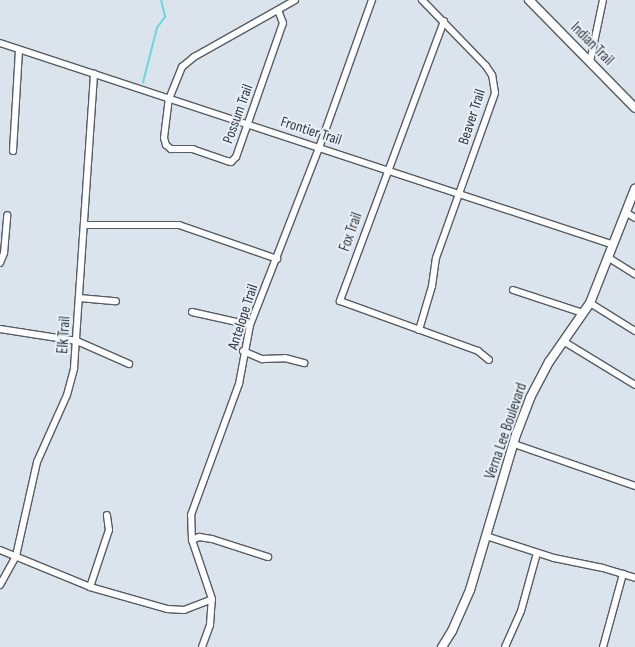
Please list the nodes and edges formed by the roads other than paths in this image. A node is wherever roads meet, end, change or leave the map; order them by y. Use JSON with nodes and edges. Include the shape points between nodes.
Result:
{"nodes":[{"id":1,"x":294,"y":0,"type":"edge"},
{"id":2,"x":372,"y":0,"type":"edge"},
{"id":3,"x":422,"y":0,"type":"edge"},
{"id":4,"x":529,"y":0,"type":"edge"},
{"id":5,"x":604,"y":0,"type":"edge"},
{"id":6,"x":278,"y":10,"type":"junction"},
{"id":7,"x":444,"y":21,"type":"junction"},
{"id":8,"x":0,"y":43,"type":"edge"},
{"id":9,"x":19,"y":50,"type":"junction"},
{"id":10,"x":590,"y":62,"type":"junction"},
{"id":11,"x":94,"y":74,"type":"junction"},
{"id":12,"x":169,"y":99,"type":"junction"},
{"id":13,"x":635,"y":108,"type":"edge"},
{"id":14,"x":249,"y":125,"type":"junction"},
{"id":15,"x":319,"y":148,"type":"junction"},
{"id":16,"x":14,"y":151,"type":"dead end"},
{"id":17,"x":387,"y":170,"type":"junction"},
{"id":18,"x":635,"y":189,"type":"edge"},
{"id":19,"x":459,"y":196,"type":"junction"},
{"id":20,"x":626,"y":213,"type":"junction"},
{"id":21,"x":7,"y":215,"type":"dead end"},
{"id":22,"x":635,"y":218,"type":"edge"},
{"id":23,"x":85,"y":225,"type":"junction"},
{"id":24,"x":614,"y":244,"type":"junction"},
{"id":25,"x":609,"y":258,"type":"junction"},
{"id":26,"x":277,"y":259,"type":"junction"},
{"id":27,"x":0,"y":263,"type":"edge"},
{"id":28,"x":635,"y":274,"type":"edge"},
{"id":29,"x":513,"y":290,"type":"dead end"},
{"id":30,"x":80,"y":298,"type":"junction"},
{"id":31,"x":116,"y":301,"type":"dead end"},
{"id":32,"x":590,"y":303,"type":"junction"},
{"id":33,"x":192,"y":312,"type":"dead end"},
{"id":34,"x":583,"y":313,"type":"junction"},
{"id":35,"x":250,"y":325,"type":"junction"},
{"id":36,"x":0,"y":329,"type":"edge"},
{"id":37,"x":419,"y":330,"type":"junction"},
{"id":38,"x":635,"y":331,"type":"edge"},
{"id":39,"x":76,"y":341,"type":"junction"},
{"id":40,"x":563,"y":341,"type":"junction"},
{"id":41,"x":243,"y":351,"type":"junction"},
{"id":42,"x":489,"y":360,"type":"dead end"},
{"id":43,"x":304,"y":363,"type":"dead end"},
{"id":44,"x":129,"y":364,"type":"dead end"},
{"id":45,"x":635,"y":385,"type":"edge"},
{"id":46,"x":514,"y":444,"type":"junction"},
{"id":47,"x":635,"y":486,"type":"edge"},
{"id":48,"x":107,"y":515,"type":"dead end"},
{"id":49,"x":486,"y":536,"type":"junction"},
{"id":50,"x":192,"y":540,"type":"junction"},
{"id":51,"x":0,"y":550,"type":"edge"},
{"id":52,"x":537,"y":553,"type":"junction"},
{"id":53,"x":16,"y":556,"type":"junction"},
{"id":54,"x":268,"y":557,"type":"dead end"},
{"id":55,"x":623,"y":574,"type":"junction"},
{"id":56,"x":635,"y":578,"type":"edge"},
{"id":57,"x":0,"y":585,"type":"edge"},
{"id":58,"x":90,"y":586,"type":"junction"},
{"id":59,"x":212,"y":599,"type":"junction"},
{"id":60,"x":202,"y":647,"type":"edge"},
{"id":61,"x":442,"y":647,"type":"edge"},
{"id":62,"x":505,"y":647,"type":"edge"},
{"id":63,"x":603,"y":647,"type":"edge"}],
"edges":[{"from":1,"to":6,"type":"street"},
{"from":2,"to":15,"type":"street","name":"Antelope Trail"},
{"from":3,"to":7,"type":"street","name":"Beaver Trail"},
{"from":4,"to":10,"type":"street","name":"Indian Trail"},
{"from":5,"to":10,"type":"street"},
{"from":6,"to":12,"type":"street","via":[[187,62],[178,73]]},
{"from":6,"to":14,"type":"street","name":"Possum Trail","via":[[283,23]]},
{"from":7,"to":17,"type":"street","name":"Fox Trail"},
{"from":7,"to":19,"type":"street","name":"Beaver Trail","via":[[486,66],[495,84],[495,93]]},
{"from":8,"to":9,"type":"street","name":"Frontier Trail"},
{"from":9,"to":11,"type":"street","name":"Frontier Trail"},
{"from":9,"to":16,"type":"street"},
{"from":10,"to":13,"type":"street","name":"Indian Trail"},
{"from":11,"to":12,"type":"street","name":"Frontier Trail"},
{"from":11,"to":23,"type":"street","name":"Elk Trail"},
{"from":12,"to":14,"type":"street","name":"Frontier Trail"},
{"from":12,"to":14,"type":"street","name":"Possum Trail","via":[[164,138],[166,145],[171,149],[193,149],[231,162],[236,157]]},
{"from":14,"to":15,"type":"street","name":"Frontier Trail"},
{"from":15,"to":17,"type":"street","name":"Frontier Trail"},
{"from":15,"to":26,"type":"street","name":"Antelope Trail"},
{"from":17,"to":19,"type":"street","name":"Frontier Trail"},
{"from":17,"to":37,"type":"street","name":"Fox Trail","via":[[340,301]]},
{"from":18,"to":20,"type":"street","name":"Verna Lee Boulevard"},
{"from":19,"to":24,"type":"street","name":"Frontier Trail"},
{"from":19,"to":37,"type":"street","name":"Beaver Trail","via":[[436,258],[432,286]]},
{"from":20,"to":22,"type":"street"},
{"from":20,"to":24,"type":"street","name":"Verna Lee Boulevard"},
{"from":21,"to":27,"type":"street","via":[[4,253]]},
{"from":23,"to":26,"type":"street","via":[[179,225]]},
{"from":23,"to":30,"type":"street","name":"Elk Trail"},
{"from":24,"to":25,"type":"street","name":"Verna Lee Boulevard"},
{"from":25,"to":28,"type":"street"},
{"from":25,"to":32,"type":"street","name":"Verna Lee Boulevard"},
{"from":26,"to":35,"type":"street","name":"Antelope Trail"},
{"from":29,"to":34,"type":"street"},
{"from":30,"to":31,"type":"street"},
{"from":30,"to":39,"type":"street","name":"Elk Trail"},
{"from":32,"to":34,"type":"street","name":"Verna Lee Boulevard"},
{"from":32,"to":38,"type":"street"},
{"from":33,"to":35,"type":"street"},
{"from":34,"to":40,"type":"street","name":"Verna Lee Boulevard"},
{"from":35,"to":41,"type":"street","name":"Antelope Trail"},
{"from":36,"to":39,"type":"street"},
{"from":37,"to":42,"type":"street","name":"Fox Trail","via":[[478,351]]},
{"from":39,"to":44,"type":"street"},
{"from":39,"to":53,"type":"street","name":"Elk Trail","via":[[71,384],[37,462]]},
{"from":40,"to":45,"type":"street"},
{"from":40,"to":46,"type":"street","name":"Verna Lee Boulevard","via":[[540,377]]},
{"from":41,"to":43,"type":"street","via":[[262,359],[285,358]]},
{"from":41,"to":50,"type":"street","name":"Antelope Trail","via":[[238,384],[192,515]]},
{"from":46,"to":47,"type":"street"},
{"from":46,"to":49,"type":"street","name":"Verna Lee Boulevard"},
{"from":48,"to":58,"type":"street","via":[[109,530]]},
{"from":49,"to":52,"type":"street"},
{"from":49,"to":61,"type":"street","name":"Verna Lee Boulevard","via":[[470,590]]},
{"from":50,"to":54,"type":"street","via":[[199,537]]},
{"from":50,"to":59,"type":"street","name":"Antelope Trail"},
{"from":51,"to":53,"type":"street"},
{"from":52,"to":55,"type":"street"},
{"from":52,"to":62,"type":"street","via":[[521,611]]},
{"from":53,"to":57,"type":"street","name":"Elk Trail"},
{"from":53,"to":58,"type":"street"},
{"from":55,"to":56,"type":"street"},
{"from":55,"to":63,"type":"street"},
{"from":58,"to":59,"type":"street","via":[[173,610],[184,610]]},
{"from":59,"to":60,"type":"street","name":"Antelope Trail","via":[[210,625]]}]}
